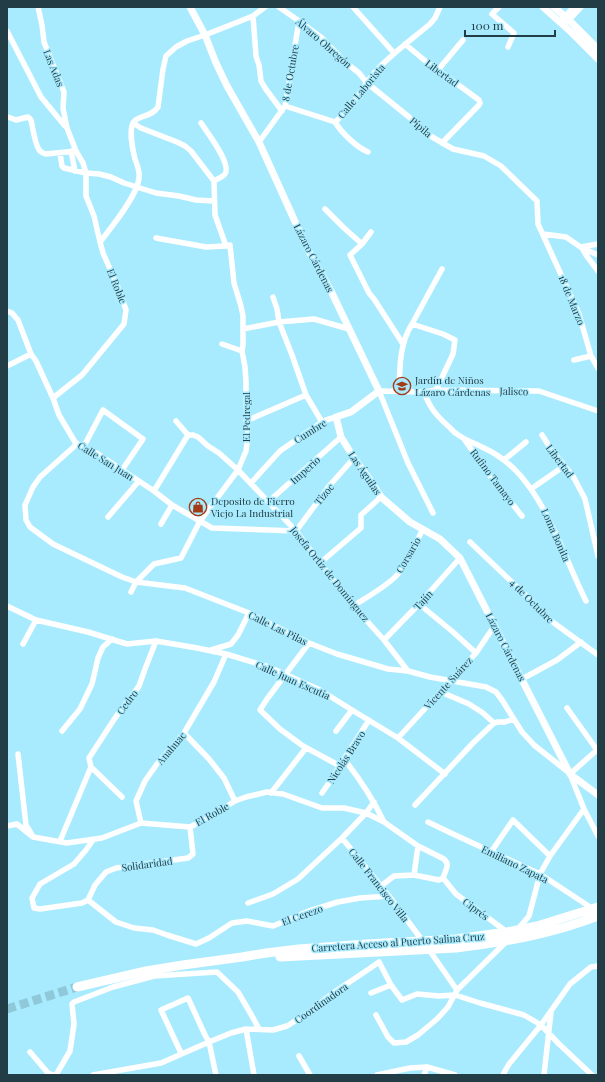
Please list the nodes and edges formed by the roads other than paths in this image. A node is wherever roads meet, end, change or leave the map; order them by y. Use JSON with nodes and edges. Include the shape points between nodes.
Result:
{"nodes":[{"id":1,"x":38,"y":7,"type":"edge"},
{"id":2,"x":190,"y":7,"type":"edge"},
{"id":3,"x":265,"y":7,"type":"edge"},
{"id":4,"x":279,"y":7,"type":"edge"},
{"id":5,"x":353,"y":7,"type":"edge"},
{"id":6,"x":440,"y":7,"type":"edge"},
{"id":7,"x":499,"y":7,"type":"edge"},
{"id":8,"x":543,"y":7,"type":"edge"},
{"id":9,"x":554,"y":7,"type":"edge"},
{"id":10,"x":574,"y":7,"type":"edge"},
{"id":11,"x":581,"y":7,"type":"edge"},
{"id":12,"x":253,"y":16,"type":"junction"},
{"id":13,"x":299,"y":21,"type":"junction"},
{"id":14,"x":564,"y":21,"type":"junction"},
{"id":15,"x":7,"y":31,"type":"edge"},
{"id":16,"x":205,"y":35,"type":"junction"},
{"id":17,"x":463,"y":40,"type":"dead end"},
{"id":18,"x":405,"y":44,"type":"junction"},
{"id":19,"x":508,"y":47,"type":"dead end"},
{"id":20,"x":598,"y":50,"type":"edge"},
{"id":21,"x":394,"y":53,"type":"junction"},
{"id":22,"x":598,"y":60,"type":"edge"},
{"id":23,"x":438,"y":70,"type":"junction"},
{"id":24,"x":367,"y":83,"type":"junction"},
{"id":25,"x":283,"y":109,"type":"junction"},
{"id":26,"x":8,"y":117,"type":"edge"},
{"id":27,"x":335,"y":122,"type":"junction"},
{"id":28,"x":133,"y":123,"type":"junction"},
{"id":29,"x":201,"y":123,"type":"dead end"},
{"id":30,"x":67,"y":128,"type":"junction"},
{"id":31,"x":259,"y":142,"type":"junction"},
{"id":32,"x":442,"y":143,"type":"junction"},
{"id":33,"x":73,"y":151,"type":"junction"},
{"id":34,"x":368,"y":152,"type":"dead end"},
{"id":35,"x":60,"y":153,"type":"junction"},
{"id":36,"x":75,"y":170,"type":"junction"},
{"id":37,"x":86,"y":173,"type":"junction"},
{"id":38,"x":214,"y":181,"type":"junction"},
{"id":39,"x":137,"y":187,"type":"junction"},
{"id":40,"x":214,"y":201,"type":"junction"},
{"id":41,"x":325,"y":209,"type":"dead end"},
{"id":42,"x":371,"y":232,"type":"dead end"},
{"id":43,"x":543,"y":234,"type":"junction"},
{"id":44,"x":156,"y":238,"type":"dead end"},
{"id":45,"x":100,"y":242,"type":"junction"},
{"id":46,"x":362,"y":244,"type":"junction"},
{"id":47,"x":598,"y":244,"type":"edge"},
{"id":48,"x":226,"y":246,"type":"junction"},
{"id":49,"x":581,"y":248,"type":"junction"},
{"id":50,"x":598,"y":255,"type":"edge"},
{"id":51,"x":442,"y":269,"type":"dead end"},
{"id":52,"x":598,"y":270,"type":"edge"},
{"id":53,"x":272,"y":297,"type":"dead end"},
{"id":54,"x":7,"y":310,"type":"edge"},
{"id":55,"x":279,"y":322,"type":"junction"},
{"id":56,"x":412,"y":324,"type":"junction"},
{"id":57,"x":243,"y":329,"type":"junction"},
{"id":58,"x":349,"y":329,"type":"junction"},
{"id":59,"x":222,"y":344,"type":"dead end"},
{"id":60,"x":403,"y":344,"type":"junction"},
{"id":61,"x":242,"y":351,"type":"junction"},
{"id":62,"x":31,"y":354,"type":"junction"},
{"id":63,"x":591,"y":356,"type":"junction"},
{"id":64,"x":574,"y":360,"type":"dead end"},
{"id":65,"x":7,"y":366,"type":"edge"},
{"id":66,"x":598,"y":368,"type":"edge"},
{"id":67,"x":436,"y":390,"type":"junction"},
{"id":68,"x":379,"y":391,"type":"junction"},
{"id":69,"x":399,"y":391,"type":"junction"},
{"id":70,"x":424,"y":392,"type":"junction"},
{"id":71,"x":306,"y":395,"type":"junction"},
{"id":72,"x":53,"y":398,"type":"junction"},
{"id":73,"x":598,"y":411,"type":"edge"},
{"id":74,"x":336,"y":417,"type":"junction"},
{"id":75,"x":246,"y":420,"type":"junction"},
{"id":76,"x":176,"y":421,"type":"dead end"},
{"id":77,"x":322,"y":422,"type":"junction"},
{"id":78,"x":542,"y":435,"type":"dead end"},
{"id":79,"x":188,"y":436,"type":"junction"},
{"id":80,"x":341,"y":437,"type":"junction"},
{"id":81,"x":464,"y":439,"type":"junction"},
{"id":82,"x":526,"y":442,"type":"dead end"},
{"id":83,"x":77,"y":444,"type":"junction"},
{"id":84,"x":82,"y":448,"type":"junction"},
{"id":85,"x":354,"y":458,"type":"junction"},
{"id":86,"x":504,"y":460,"type":"junction"},
{"id":87,"x":564,"y":466,"type":"junction"},
{"id":88,"x":122,"y":470,"type":"junction"},
{"id":89,"x":238,"y":470,"type":"junction"},
{"id":90,"x":139,"y":481,"type":"junction"},
{"id":91,"x":250,"y":484,"type":"junction"},
{"id":92,"x":532,"y":489,"type":"junction"},
{"id":93,"x":154,"y":490,"type":"junction"},
{"id":94,"x":381,"y":497,"type":"junction"},
{"id":95,"x":268,"y":502,"type":"junction"},
{"id":96,"x":172,"y":505,"type":"junction"},
{"id":97,"x":433,"y":513,"type":"dead end"},
{"id":98,"x":522,"y":516,"type":"dead end"},
{"id":99,"x":108,"y":517,"type":"dead end"},
{"id":100,"x":200,"y":521,"type":"junction"},
{"id":101,"x":161,"y":524,"type":"dead end"},
{"id":102,"x":296,"y":531,"type":"junction"},
{"id":103,"x":426,"y":531,"type":"junction"},
{"id":104,"x":470,"y":542,"type":"dead end"},
{"id":105,"x":598,"y":556,"type":"edge"},
{"id":106,"x":460,"y":558,"type":"junction"},
{"id":107,"x":320,"y":563,"type":"junction"},
{"id":108,"x":136,"y":582,"type":"junction"},
{"id":109,"x":131,"y":592,"type":"dead end"},
{"id":110,"x":586,"y":601,"type":"dead end"},
{"id":111,"x":419,"y":604,"type":"junction"},
{"id":112,"x":7,"y":606,"type":"edge"},
{"id":113,"x":353,"y":606,"type":"junction"},
{"id":114,"x":249,"y":613,"type":"junction"},
{"id":115,"x":36,"y":620,"type":"junction"},
{"id":116,"x":495,"y":625,"type":"junction"},
{"id":117,"x":112,"y":639,"type":"junction"},
{"id":118,"x":384,"y":640,"type":"junction"},
{"id":119,"x":156,"y":641,"type":"junction"},
{"id":120,"x":581,"y":642,"type":"junction"},
{"id":121,"x":309,"y":643,"type":"junction"},
{"id":122,"x":23,"y":644,"type":"dead end"},
{"id":123,"x":208,"y":650,"type":"junction"},
{"id":124,"x":476,"y":653,"type":"junction"},
{"id":125,"x":226,"y":654,"type":"junction"},
{"id":126,"x":598,"y":655,"type":"edge"},
{"id":127,"x":408,"y":671,"type":"junction"},
{"id":128,"x":285,"y":675,"type":"junction"},
{"id":129,"x":522,"y":679,"type":"junction"},
{"id":130,"x":451,"y":680,"type":"junction"},
{"id":131,"x":441,"y":692,"type":"junction"},
{"id":132,"x":567,"y":708,"type":"dead end"},
{"id":133,"x":352,"y":710,"type":"junction"},
{"id":134,"x":514,"y":719,"type":"junction"},
{"id":135,"x":369,"y":720,"type":"junction"},
{"id":136,"x":494,"y":723,"type":"junction"},
{"id":137,"x":62,"y":731,"type":"dead end"},
{"id":138,"x":336,"y":731,"type":"dead end"},
{"id":139,"x":184,"y":733,"type":"junction"},
{"id":140,"x":398,"y":738,"type":"junction"},
{"id":141,"x":306,"y":748,"type":"junction"},
{"id":142,"x":598,"y":750,"type":"edge"},
{"id":143,"x":18,"y":754,"type":"dead end"},
{"id":144,"x":344,"y":759,"type":"junction"},
{"id":145,"x":340,"y":766,"type":"junction"},
{"id":146,"x":91,"y":767,"type":"junction"},
{"id":147,"x":445,"y":774,"type":"junction"},
{"id":148,"x":570,"y":774,"type":"junction"},
{"id":149,"x":271,"y":793,"type":"junction"},
{"id":150,"x":322,"y":793,"type":"dead end"},
{"id":151,"x":598,"y":795,"type":"edge"},
{"id":152,"x":122,"y":797,"type":"dead end"},
{"id":153,"x":235,"y":801,"type":"junction"},
{"id":154,"x":374,"y":802,"type":"junction"},
{"id":155,"x":415,"y":805,"type":"dead end"},
{"id":156,"x":584,"y":810,"type":"junction"},
{"id":157,"x":366,"y":813,"type":"junction"},
{"id":158,"x":384,"y":822,"type":"junction"},
{"id":159,"x":428,"y":822,"type":"dead end"},
{"id":160,"x":141,"y":823,"type":"junction"},
{"id":161,"x":7,"y":826,"type":"edge"},
{"id":162,"x":190,"y":826,"type":"junction"},
{"id":163,"x":598,"y":836,"type":"edge"},
{"id":164,"x":33,"y":837,"type":"junction"},
{"id":165,"x":342,"y":838,"type":"junction"},
{"id":166,"x":93,"y":840,"type":"junction"},
{"id":167,"x":60,"y":842,"type":"junction"},
{"id":168,"x":418,"y":846,"type":"junction"},
{"id":169,"x":491,"y":852,"type":"junction"},
{"id":170,"x":550,"y":856,"type":"junction"},
{"id":171,"x":540,"y":874,"type":"junction"},
{"id":172,"x":414,"y":875,"type":"junction"},
{"id":173,"x":443,"y":878,"type":"junction"},
{"id":174,"x":381,"y":886,"type":"junction"},
{"id":175,"x":389,"y":896,"type":"junction"},
{"id":176,"x":88,"y":900,"type":"junction"},
{"id":177,"x":248,"y":903,"type":"dead end"},
{"id":178,"x":598,"y":907,"type":"edge"},
{"id":179,"x":598,"y":912,"type":"edge"},
{"id":180,"x":598,"y":916,"type":"edge"},
{"id":181,"x":513,"y":936,"type":"junction"},
{"id":182,"x":368,"y":948,"type":"junction"},
{"id":183,"x":598,"y":966,"type":"edge"},
{"id":184,"x":391,"y":985,"type":"junction"},
{"id":185,"x":77,"y":987,"type":"tunnel mouth"},
{"id":186,"x":456,"y":992,"type":"junction"},
{"id":187,"x":370,"y":993,"type":"dead end"},
{"id":188,"x":551,"y":1010,"type":"junction"},
{"id":189,"x":376,"y":1015,"type":"dead end"},
{"id":190,"x":541,"y":1025,"type":"junction"},
{"id":191,"x":246,"y":1029,"type":"junction"},
{"id":192,"x":259,"y":1029,"type":"junction"},
{"id":193,"x":549,"y":1034,"type":"junction"},
{"id":194,"x":209,"y":1042,"type":"junction"},
{"id":195,"x":30,"y":1052,"type":"dead end"},
{"id":196,"x":181,"y":1053,"type":"junction"},
{"id":197,"x":299,"y":1056,"type":"dead end"},
{"id":198,"x":426,"y":1067,"type":"junction"},
{"id":199,"x":53,"y":1075,"type":"edge"},
{"id":200,"x":56,"y":1075,"type":"edge"},
{"id":201,"x":94,"y":1075,"type":"edge"},
{"id":202,"x":216,"y":1075,"type":"edge"},
{"id":203,"x":254,"y":1075,"type":"edge"},
{"id":204,"x":310,"y":1075,"type":"edge"},
{"id":205,"x":377,"y":1075,"type":"edge"},
{"id":206,"x":424,"y":1075,"type":"edge"},
{"id":207,"x":455,"y":1075,"type":"edge"},
{"id":208,"x":503,"y":1075,"type":"edge"},
{"id":209,"x":544,"y":1075,"type":"edge"},
{"id":210,"x":592,"y":1075,"type":"edge"}],
"edges":[{"from":1,"to":30,"type":"street","name":"Las Adas","via":[[44,42],[64,92],[62,108]]},
{"from":2,"to":16,"type":"street","name":"Lázaro Cárdenas"},
{"from":3,"to":12,"type":"street"},
{"from":4,"to":13,"type":"street","name":"Álvaro Obregón"},
{"from":5,"to":21,"type":"street"},
{"from":6,"to":18,"type":"street","name":"Calle Laborista","via":[[430,24]]},
{"from":7,"to":19,"type":"street","via":[[492,14],[514,33]]},
{"from":8,"to":14,"type":"street"},
{"from":9,"to":14,"type":"street"},
{"from":10,"to":14,"type":"street"},
{"from":11,"to":14,"type":"street"},
{"from":12,"to":16,"type":"street"},
{"from":12,"to":25,"type":"street","via":[[261,81]]},
{"from":13,"to":24,"type":"street","name":"Álvaro Obregón","via":[[322,38]]},
{"from":13,"to":25,"type":"street","name":"8 de Octubre"},
{"from":14,"to":20,"type":"street"},
{"from":14,"to":22,"type":"street"},
{"from":15,"to":30,"type":"street","via":[[41,97]]},
{"from":16,"to":28,"type":"street","via":[[176,47],[166,56],[158,107],[152,114],[136,119]]},
{"from":16,"to":31,"type":"street","name":"Lázaro Cárdenas","via":[[227,86]]},
{"from":17,"to":23,"type":"street"},
{"from":18,"to":21,"type":"street","name":"Calle Laborista"},
{"from":18,"to":23,"type":"street","name":"Libertad"},
{"from":21,"to":24,"type":"street","name":"Calle Laborista"},
{"from":23,"to":32,"type":"street","name":"Libertad","via":[[480,103]]},
{"from":24,"to":27,"type":"street","name":"Calle Laborista","via":[[344,115]]},
{"from":24,"to":32,"type":"street","name":"Pípila","via":[[427,134]]},
{"from":25,"to":27,"type":"street","name":"Calle Laborista"},
{"from":25,"to":31,"type":"street","name":"8 de Octubre"},
{"from":26,"to":35,"type":"street","via":[[16,120],[28,117],[39,150],[46,154]]},
{"from":27,"to":34,"type":"street","via":[[361,149]]},
{"from":28,"to":38,"type":"street","via":[[177,142],[191,151]]},
{"from":28,"to":39,"type":"street","via":[[132,143],[140,175]]},
{"from":29,"to":38,"type":"street","via":[[223,156],[227,168],[225,174]]},
{"from":30,"to":33,"type":"street","name":"Las Adas"},
{"from":31,"to":58,"type":"street","name":"Lázaro Cárdenas","via":[[307,248]]},
{"from":32,"to":43,"type":"street","name":"Pípila","via":[[453,149],[484,156],[501,166],[537,201],[537,220]]},
{"from":33,"to":35,"type":"street"},
{"from":33,"to":36,"type":"street"},
{"from":33,"to":37,"type":"street","name":"Las Adas"},
{"from":35,"to":36,"type":"street","via":[[62,166]]},
{"from":36,"to":37,"type":"street"},
{"from":37,"to":39,"type":"street","via":[[99,174]]},
{"from":37,"to":45,"type":"street","name":"El Roble","via":[[86,196]]},
{"from":38,"to":40,"type":"street","name":"El Pedregal"},
{"from":39,"to":40,"type":"street","via":[[163,195]]},
{"from":39,"to":45,"type":"street","via":[[117,221]]},
{"from":40,"to":48,"type":"street","name":"El Pedregal","via":[[215,215]]},
{"from":41,"to":46,"type":"street"},
{"from":42,"to":46,"type":"street"},
{"from":43,"to":49,"type":"street","via":[[566,237]]},
{"from":43,"to":63,"type":"street","name":"18 de Marzo","via":[[579,314]]},
{"from":44,"to":48,"type":"street","via":[[206,247]]},
{"from":45,"to":72,"type":"street","name":"El Roble","via":[[126,310],[124,324],[82,375]]},
{"from":46,"to":60,"type":"street","via":[[350,255],[369,293]]},
{"from":47,"to":49,"type":"street"},
{"from":48,"to":57,"type":"street","name":"El Pedregal","via":[[230,245]]},
{"from":49,"to":50,"type":"street"},
{"from":49,"to":52,"type":"street"},
{"from":51,"to":56,"type":"street"},
{"from":53,"to":55,"type":"street"},
{"from":54,"to":62,"type":"street","name":"Calle San Juan","via":[[18,320]]},
{"from":55,"to":57,"type":"street"},
{"from":55,"to":58,"type":"street","via":[[314,319]]},
{"from":55,"to":71,"type":"street"},
{"from":56,"to":60,"type":"street"},
{"from":56,"to":67,"type":"street","via":[[455,340],[453,354]]},
{"from":57,"to":61,"type":"street","name":"El Pedregal"},
{"from":58,"to":68,"type":"street","name":"Lázaro Cárdenas"},
{"from":59,"to":61,"type":"street"},
{"from":60,"to":69,"type":"street"},
{"from":61,"to":75,"type":"street","name":"El Pedregal","via":[[246,382]]},
{"from":62,"to":65,"type":"street"},
{"from":62,"to":72,"type":"street","name":"Calle San Juan"},
{"from":63,"to":64,"type":"street"},
{"from":63,"to":66,"type":"street","name":"18 de Marzo"},
{"from":67,"to":70,"type":"street","name":"Jalisco"},
{"from":67,"to":73,"type":"street","name":"Jalisco","via":[[539,391]]},
{"from":68,"to":69,"type":"street","name":"Jalisco"},
{"from":68,"to":74,"type":"street","name":"Cumbre","via":[[351,412]]},
{"from":68,"to":97,"type":"street","name":"Lázaro Cárdenas","via":[[408,463]]},
{"from":69,"to":70,"type":"street","name":"Jalisco"},
{"from":70,"to":81,"type":"street","via":[[436,415]]},
{"from":71,"to":75,"type":"street"},
{"from":71,"to":77,"type":"street"},
{"from":72,"to":83,"type":"street","name":"Calle San Juan","via":[[59,415]]},
{"from":74,"to":77,"type":"street","name":"Cumbre"},
{"from":74,"to":80,"type":"street","name":"Las Águilas"},
{"from":75,"to":89,"type":"street","name":"El Pedregal","via":[[246,451]]},
{"from":76,"to":79,"type":"street","name":"Josefa Ortiz de Domínguez"},
{"from":77,"to":91,"type":"street","name":"Cumbre","via":[[280,451]]},
{"from":78,"to":87,"type":"street","name":"Libertad"},
{"from":79,"to":89,"type":"street","name":"Josefa Ortiz de Domínguez","via":[[198,437]]},
{"from":79,"to":93,"type":"street"},
{"from":80,"to":85,"type":"street","name":"Las Águilas"},
{"from":80,"to":95,"type":"street","name":"Imperio"},
{"from":81,"to":86,"type":"street","name":"Loma Bonita","via":[[486,448]]},
{"from":81,"to":98,"type":"street","name":"Rufino Tamayo"},
{"from":82,"to":86,"type":"street"},
{"from":83,"to":84,"type":"street","name":"Calle San Juan"},
{"from":83,"to":108,"type":"street","name":"Calle Las Pilas","via":[[40,477],[33,487],[26,505],[26,520],[30,527],[54,544]]},
{"from":84,"to":88,"type":"street","name":"Calle San Juan","via":[[95,452]]},
{"from":84,"to":88,"type":"street","via":[[103,410],[143,439]]},
{"from":85,"to":94,"type":"street","name":"Las Águilas"},
{"from":85,"to":102,"type":"street","name":"Tizoc"},
{"from":86,"to":92,"type":"street","name":"Loma Bonita"},
{"from":87,"to":92,"type":"street"},
{"from":87,"to":105,"type":"street","name":"Libertad","via":[[573,476],[585,499]]},
{"from":88,"to":90,"type":"street","name":"Calle San Juan"},
{"from":89,"to":91,"type":"street","name":"Josefa Ortiz de Domínguez"},
{"from":89,"to":100,"type":"street","name":"El Pedregal"},
{"from":90,"to":93,"type":"street","name":"Calle San Juan"},
{"from":90,"to":99,"type":"street"},
{"from":91,"to":95,"type":"street","name":"Josefa Ortiz de Domínguez"},
{"from":92,"to":110,"type":"street","name":"Loma Bonita","via":[[542,505]]},
{"from":93,"to":96,"type":"street","name":"Calle San Juan"},
{"from":94,"to":103,"type":"street","name":"Las Águilas","via":[[410,522]]},
{"from":94,"to":107,"type":"street","via":[[361,516],[361,528]]},
{"from":95,"to":102,"type":"street","name":"Josefa Ortiz de Domínguez"},
{"from":96,"to":100,"type":"street","name":"Calle San Juan"},
{"from":96,"to":101,"type":"street"},
{"from":100,"to":102,"type":"street","name":"Calle San Juan","via":[[212,528]]},
{"from":100,"to":108,"type":"street","name":"El Pedregal","via":[[180,558],[154,564]]},
{"from":102,"to":107,"type":"street","name":"Josefa Ortiz de Domínguez"},
{"from":103,"to":106,"type":"street","name":"Lázaro Cárdenas","via":[[440,539]]},
{"from":103,"to":113,"type":"street","name":"Corsario","via":[[397,575]]},
{"from":104,"to":120,"type":"street","name":"4 de Octubre","via":[[533,601],[537,608]]},
{"from":106,"to":111,"type":"street","name":"Tajín"},
{"from":106,"to":116,"type":"street","name":"Lázaro Cárdenas"},
{"from":107,"to":113,"type":"street","name":"Josefa Ortiz de Domínguez"},
{"from":108,"to":109,"type":"street","name":"El Pedregal"},
{"from":108,"to":114,"type":"street","name":"Calle Las Pilas","via":[[185,588]]},
{"from":111,"to":118,"type":"street","name":"Tajín"},
{"from":111,"to":124,"type":"street"},
{"from":112,"to":115,"type":"street","name":"Calle Juan Escutia"},
{"from":113,"to":118,"type":"street","name":"Josefa Ortiz de Domínguez"},
{"from":114,"to":121,"type":"street","name":"Calle Las Pilas"},
{"from":114,"to":123,"type":"street","via":[[231,644]]},
{"from":115,"to":117,"type":"street","name":"Calle Juan Escutia"},
{"from":115,"to":122,"type":"street"},
{"from":116,"to":124,"type":"street","name":"Vicente Suárez"},
{"from":116,"to":129,"type":"street","name":"Lázaro Cárdenas"},
{"from":117,"to":119,"type":"street","name":"Calle Juan Escutia","via":[[127,644]]},
{"from":117,"to":137,"type":"street","via":[[103,647],[92,684],[80,709]]},
{"from":118,"to":127,"type":"street","name":"Josefa Ortiz de Domínguez"},
{"from":119,"to":123,"type":"street","name":"Calle Juan Escutia"},
{"from":119,"to":146,"type":"street","name":"Cedro","via":[[140,686],[89,758]]},
{"from":120,"to":126,"type":"street","name":"4 de Octubre"},
{"from":120,"to":129,"type":"street","via":[[557,660]]},
{"from":121,"to":127,"type":"street","name":"Calle Las Pilas","via":[[388,669]]},
{"from":121,"to":128,"type":"street"},
{"from":123,"to":125,"type":"street","name":"Calle Juan Escutia"},
{"from":124,"to":130,"type":"street","name":"Vicente Suárez"},
{"from":125,"to":128,"type":"street","name":"Calle Juan Escutia","via":[[269,667]]},
{"from":125,"to":139,"type":"street","name":"Anahuac","via":[[214,682]]},
{"from":127,"to":130,"type":"street","name":"Calle Las Pilas"},
{"from":128,"to":133,"type":"street","name":"Calle Juan Escutia","via":[[320,690]]},
{"from":128,"to":141,"type":"street","via":[[260,710]]},
{"from":129,"to":148,"type":"street","name":"Lázaro Cárdenas"},
{"from":130,"to":131,"type":"street","name":"Vicente Suárez"},
{"from":130,"to":134,"type":"street","name":"Calle Las Pilas","via":[[486,687],[496,692]]},
{"from":131,"to":136,"type":"street","via":[[469,704]]},
{"from":131,"to":140,"type":"street","name":"Vicente Suárez"},
{"from":132,"to":142,"type":"street"},
{"from":133,"to":135,"type":"street","name":"Calle Juan Escutia"},
{"from":133,"to":138,"type":"street"},
{"from":134,"to":136,"type":"street"},
{"from":134,"to":148,"type":"street","name":"Calle Las Pilas","via":[[534,744]]},
{"from":135,"to":140,"type":"street","name":"Calle Juan Escutia"},
{"from":135,"to":144,"type":"street","name":"Nicolás Bravo"},
{"from":136,"to":147,"type":"street"},
{"from":139,"to":153,"type":"street","via":[[224,778]]},
{"from":139,"to":160,"type":"street","name":"Anahuac","via":[[145,781],[136,801]]},
{"from":140,"to":147,"type":"street","name":"Calle Juan Escutia"},
{"from":141,"to":145,"type":"street"},
{"from":141,"to":149,"type":"street"},
{"from":142,"to":148,"type":"street"},
{"from":143,"to":164,"type":"street","via":[[26,825]]},
{"from":144,"to":145,"type":"street","name":"Nicolás Bravo"},
{"from":144,"to":154,"type":"street"},
{"from":145,"to":150,"type":"street","name":"Nicolás Bravo"},
{"from":146,"to":152,"type":"street"},
{"from":146,"to":167,"type":"street"},
{"from":147,"to":155,"type":"street"},
{"from":148,"to":151,"type":"street","name":"Calle Las Pilas"},
{"from":148,"to":156,"type":"street"},
{"from":149,"to":153,"type":"street","name":"El Roble"},
{"from":149,"to":157,"type":"street","name":"El Roble","via":[[284,794],[322,808],[344,808]]},
{"from":153,"to":162,"type":"street","name":"El Roble"},
{"from":154,"to":157,"type":"street"},
{"from":154,"to":158,"type":"street"},
{"from":156,"to":163,"type":"street"},
{"from":156,"to":170,"type":"street"},
{"from":157,"to":158,"type":"street","name":"El Roble"},
{"from":157,"to":165,"type":"street"},
{"from":158,"to":168,"type":"street","name":"El Roble"},
{"from":159,"to":169,"type":"street","name":"Emiliano Zapata"},
{"from":160,"to":162,"type":"street","name":"El Roble"},
{"from":160,"to":166,"type":"street","name":"El Roble"},
{"from":161,"to":164,"type":"street","via":[[17,824]]},
{"from":162,"to":176,"type":"street","name":"Solidaridad","via":[[193,854],[188,858],[116,868],[106,872],[95,885]]},
{"from":164,"to":167,"type":"street","name":"El Roble"},
{"from":165,"to":174,"type":"street","name":"Calle Francisco Villa"},
{"from":165,"to":177,"type":"street","via":[[298,879],[273,894]]},
{"from":166,"to":167,"type":"street","name":"El Roble"},
{"from":166,"to":176,"type":"street","via":[[74,864],[40,884],[32,898],[34,908],[40,909]]},
{"from":168,"to":172,"type":"street"},
{"from":168,"to":173,"type":"street","name":"El Roble","via":[[444,859],[447,867]]},
{"from":169,"to":170,"type":"street","via":[[513,820]]},
{"from":169,"to":171,"type":"street","name":"Emiliano Zapata"},
{"from":170,"to":171,"type":"street"},
{"from":171,"to":179,"type":"street","name":"Emiliano Zapata"},
{"from":171,"to":181,"type":"street","via":[[529,916]]},
{"from":172,"to":173,"type":"street","via":[[438,880]]},
{"from":172,"to":174,"type":"street","via":[[394,876]]},
{"from":173,"to":181,"type":"street","name":"Ciprés","via":[[456,894]]},
{"from":174,"to":175,"type":"street","name":"Calle Francisco Villa"},
{"from":175,"to":176,"type":"street","name":"El Cerezo","via":[[338,902],[273,926],[247,921],[232,923],[196,944],[153,930],[134,928],[116,922]]},
{"from":175,"to":186,"type":"street","name":"Calle Francisco Villa","via":[[425,944]]},
{"from":178,"to":182,"type":"main road","name":"Carretera Acceso al Puerto Salina Cruz","via":[[537,926],[507,932]]},
{"from":180,"to":182,"type":"main road","name":"Carretera Acceso al Puerto Salina Cruz","via":[[541,934],[456,948]]},
{"from":181,"to":186,"type":"street"},
{"from":182,"to":185,"type":"main road","name":"Carretera Acceso al Puerto Salina Cruz","via":[[299,949],[266,953],[146,971]]},
{"from":183,"to":188,"type":"street","via":[[591,967],[570,984]]},
{"from":184,"to":186,"type":"street","name":"Coordinadora","via":[[402,1000],[417,994],[439,996]]},
{"from":184,"to":187,"type":"street"},
{"from":184,"to":192,"type":"street","name":"Coordinadora","via":[[379,962],[287,1026],[273,1030]]},
{"from":186,"to":189,"type":"street","via":[[448,1007],[437,1019],[406,1042],[394,1042],[388,1037]]},
{"from":186,"to":190,"type":"street","via":[[480,1003],[524,1015]]},
{"from":188,"to":190,"type":"street"},
{"from":188,"to":193,"type":"street"},
{"from":190,"to":193,"type":"street"},
{"from":190,"to":208,"type":"street"},
{"from":191,"to":192,"type":"street","name":"Coordinadora"},
{"from":191,"to":194,"type":"street","name":"Coordinadora"},
{"from":191,"to":203,"type":"street"},
{"from":192,"to":200,"type":"street","via":[[238,992],[217,972],[154,976],[113,987],[72,1004],[74,1024],[70,1052]]},
{"from":193,"to":209,"type":"street"},
{"from":193,"to":210,"type":"street"},
{"from":194,"to":196,"type":"street","name":"Coordinadora"},
{"from":194,"to":196,"type":"street","via":[[188,998],[161,1010]]},
{"from":194,"to":202,"type":"street"},
{"from":195,"to":199,"type":"street","via":[[48,1073]]},
{"from":196,"to":201,"type":"street","name":"Coordinadora","via":[[161,1063]]},
{"from":197,"to":204,"type":"street"},
{"from":198,"to":205,"type":"street"},
{"from":198,"to":206,"type":"street"},
{"from":198,"to":207,"type":"street"}]}
